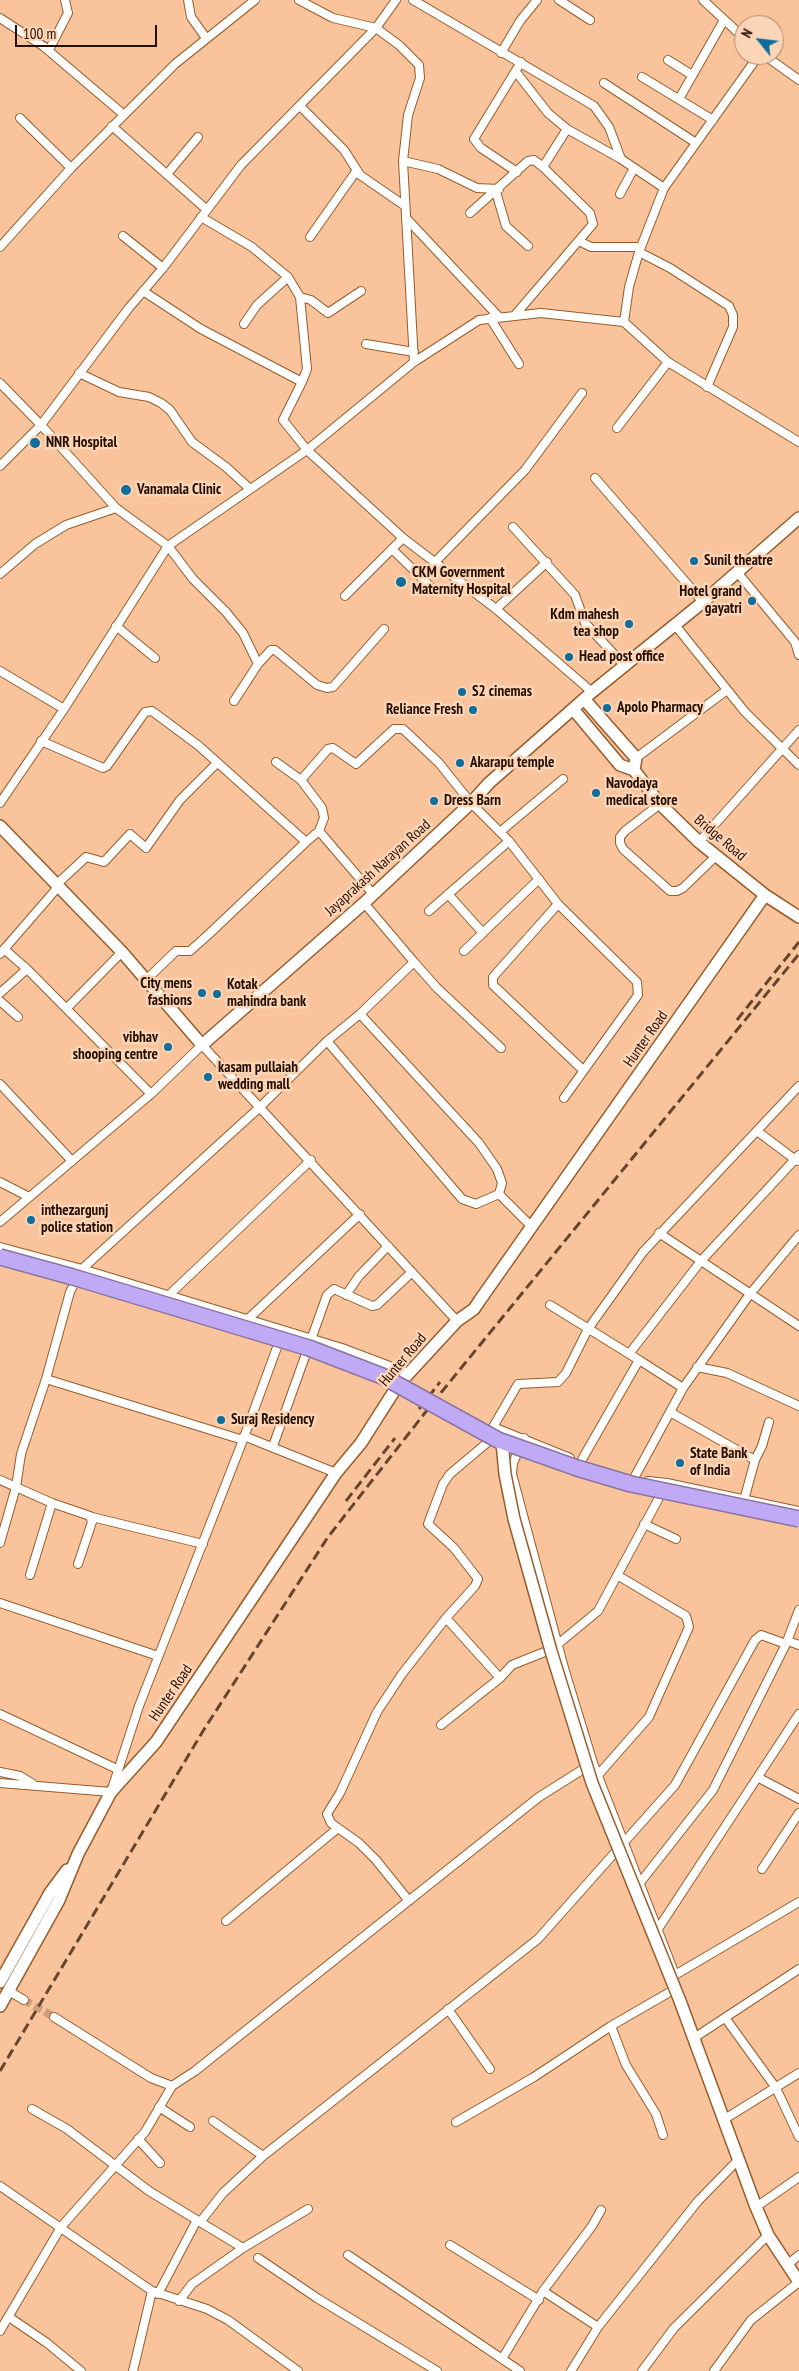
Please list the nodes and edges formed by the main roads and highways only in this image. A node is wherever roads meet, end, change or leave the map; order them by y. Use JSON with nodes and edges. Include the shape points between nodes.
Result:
{"nodes":[{"id":1,"x":0,"y":1257,"type":"edge"},
{"id":2,"x":799,"y":1519,"type":"edge"}],
"edges":[{"from":1,"to":2,"type":"highway","bridge":true,"via":[[309,1348],[382,1376],[502,1442],[631,1484]]}]}
